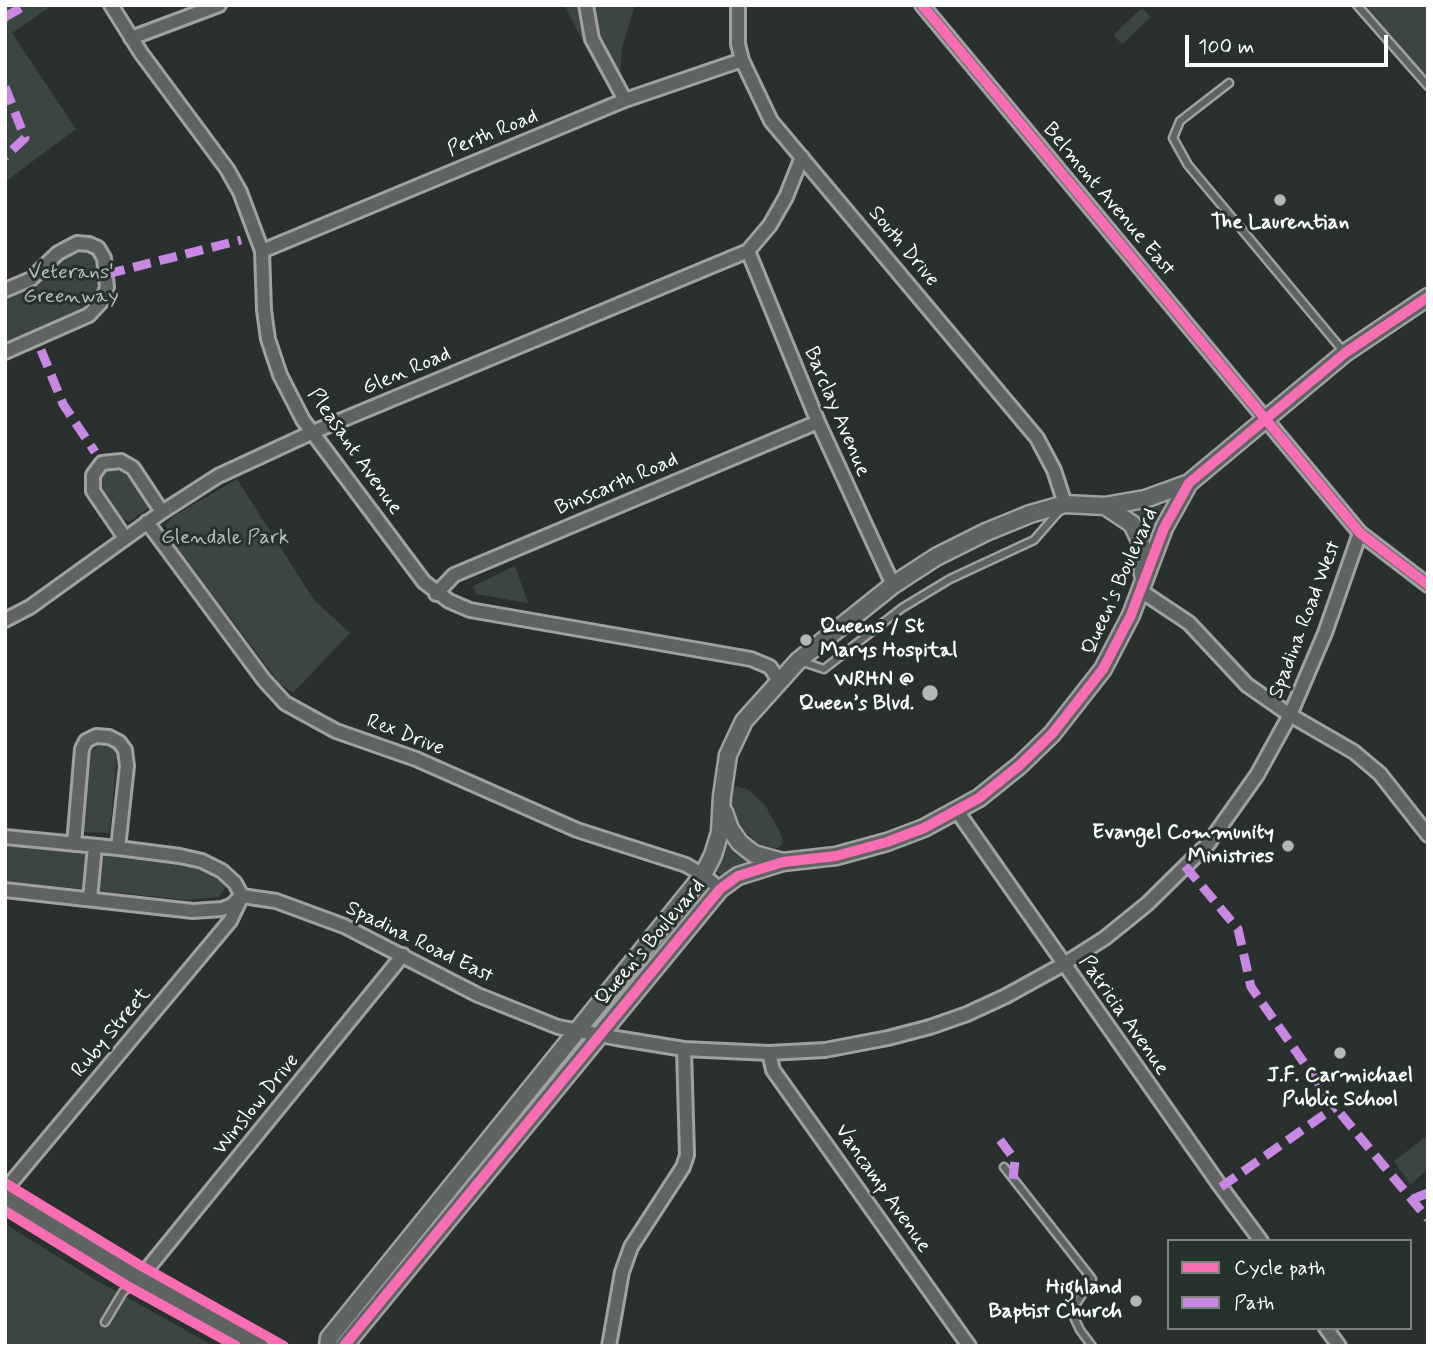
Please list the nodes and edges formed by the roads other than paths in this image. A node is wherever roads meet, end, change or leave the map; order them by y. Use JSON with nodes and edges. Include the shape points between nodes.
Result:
{"nodes":[{"id":1,"x":110,"y":5,"type":"edge"},
{"id":2,"x":219,"y":5,"type":"edge"},
{"id":3,"x":586,"y":5,"type":"edge"},
{"id":4,"x":738,"y":5,"type":"edge"},
{"id":5,"x":922,"y":5,"type":"edge"},
{"id":6,"x":1357,"y":5,"type":"edge"},
{"id":7,"x":131,"y":38,"type":"junction"},
{"id":8,"x":742,"y":60,"type":"junction"},
{"id":9,"x":1229,"y":83,"type":"dead end"},
{"id":10,"x":1428,"y":86,"type":"edge"},
{"id":11,"x":625,"y":100,"type":"junction"},
{"id":12,"x":802,"y":157,"type":"junction"},
{"id":13,"x":262,"y":251,"type":"junction"},
{"id":14,"x":748,"y":251,"type":"junction"},
{"id":15,"x":5,"y":290,"type":"edge"},
{"id":16,"x":1428,"y":297,"type":"edge"},
{"id":17,"x":5,"y":352,"type":"edge"},
{"id":18,"x":1345,"y":353,"type":"junction"},
{"id":19,"x":1264,"y":419,"type":"junction"},
{"id":20,"x":818,"y":422,"type":"junction"},
{"id":21,"x":313,"y":432,"type":"junction"},
{"id":22,"x":1189,"y":483,"type":"junction"},
{"id":23,"x":1065,"y":505,"type":"junction"},
{"id":24,"x":1105,"y":506,"type":"junction"},
{"id":25,"x":162,"y":512,"type":"junction"},
{"id":26,"x":148,"y":523,"type":"junction"},
{"id":27,"x":1360,"y":533,"type":"junction"},
{"id":28,"x":125,"y":538,"type":"junction"},
{"id":29,"x":893,"y":585,"type":"junction"},
{"id":30,"x":1142,"y":585,"type":"junction"},
{"id":31,"x":1428,"y":585,"type":"edge"},
{"id":32,"x":436,"y":594,"type":"junction"},
{"id":33,"x":5,"y":620,"type":"edge"},
{"id":34,"x":798,"y":661,"type":"junction"},
{"id":35,"x":779,"y":681,"type":"junction"},
{"id":36,"x":1290,"y":715,"type":"junction"},
{"id":37,"x":722,"y":796,"type":"junction"},
{"id":38,"x":957,"y":811,"type":"junction"},
{"id":39,"x":1428,"y":835,"type":"edge"},
{"id":40,"x":5,"y":837,"type":"edge"},
{"id":41,"x":74,"y":844,"type":"junction"},
{"id":42,"x":95,"y":846,"type":"junction"},
{"id":43,"x":118,"y":848,"type":"junction"},
{"id":44,"x":783,"y":862,"type":"junction"},
{"id":45,"x":703,"y":875,"type":"junction"},
{"id":46,"x":720,"y":889,"type":"junction"},
{"id":47,"x":5,"y":890,"type":"edge"},
{"id":48,"x":242,"y":896,"type":"junction"},
{"id":49,"x":90,"y":899,"type":"junction"},
{"id":50,"x":403,"y":955,"type":"junction"},
{"id":51,"x":1063,"y":964,"type":"junction"},
{"id":52,"x":578,"y":1031,"type":"junction"},
{"id":53,"x":599,"y":1035,"type":"junction"},
{"id":54,"x":684,"y":1049,"type":"junction"},
{"id":55,"x":769,"y":1053,"type":"junction"},
{"id":56,"x":1004,"y":1167,"type":"dead end"},
{"id":57,"x":5,"y":1190,"type":"edge"},
{"id":58,"x":443,"y":1196,"type":"junction"},
{"id":59,"x":5,"y":1198,"type":"edge"},
{"id":60,"x":457,"y":1210,"type":"junction"},
{"id":61,"x":1260,"y":1239,"type":"edge"},
{"id":62,"x":140,"y":1278,"type":"junction"},
{"id":63,"x":105,"y":1322,"type":"dead end"},
{"id":64,"x":1327,"y":1330,"type":"edge"},
{"id":65,"x":260,"y":1346,"type":"edge"},
{"id":66,"x":328,"y":1346,"type":"edge"},
{"id":67,"x":344,"y":1346,"type":"edge"},
{"id":68,"x":609,"y":1346,"type":"edge"},
{"id":69,"x":969,"y":1346,"type":"edge"},
{"id":70,"x":1092,"y":1346,"type":"edge"},
{"id":71,"x":1339,"y":1346,"type":"edge"}],
"edges":[{"from":1,"to":7,"type":"street","name":"Pleasant Avenue"},
{"from":2,"to":7,"type":"street"},
{"from":3,"to":11,"type":"street","via":[[593,38]]},
{"from":4,"to":8,"type":"street","name":"South Drive"},
{"from":5,"to":19,"type":"street","name":"Belmont Avenue East"},
{"from":6,"to":10,"type":"lane"},
{"from":7,"to":13,"type":"street","name":"Pleasant Avenue","via":[[227,169]]},
{"from":8,"to":11,"type":"street","name":"Perth Road"},
{"from":8,"to":12,"type":"street","name":"South Drive","via":[[771,121]]},
{"from":9,"to":18,"type":"lane","via":[[1180,121],[1173,138],[1188,165]]},
{"from":11,"to":13,"type":"street","name":"Perth Road"},
{"from":12,"to":14,"type":"street","name":"Glen Road","via":[[770,225]]},
{"from":12,"to":23,"type":"street","name":"South Drive","via":[[1037,439],[1054,470]]},
{"from":13,"to":21,"type":"street","name":"Pleasant Avenue","via":[[268,339],[279,375]]},
{"from":14,"to":20,"type":"street","name":"Barclay Avenue"},
{"from":14,"to":21,"type":"street","name":"Glen Road"},
{"from":15,"to":17,"type":"street","via":[[31,279],[58,253],[77,243],[98,248],[104,258],[107,287],[89,316]]},
{"from":16,"to":18,"type":"street","name":"Queen's Boulevard"},
{"from":18,"to":19,"type":"street","name":"Queen's Boulevard"},
{"from":19,"to":22,"type":"street","name":"Queen's Boulevard"},
{"from":19,"to":27,"type":"street","name":"Belmont Avenue East"},
{"from":20,"to":29,"type":"street","name":"Barclay Avenue"},
{"from":20,"to":32,"type":"street","name":"Binscarth Road","via":[[454,575]]},
{"from":21,"to":25,"type":"street","name":"Glen Road","via":[[218,476]]},
{"from":21,"to":32,"type":"street","name":"Pleasant Avenue"},
{"from":22,"to":24,"type":"street","name":"Queen's Boulevard","via":[[1144,499]]},
{"from":22,"to":30,"type":"street","name":"Queen's Boulevard","via":[[1164,528]]},
{"from":23,"to":24,"type":"street","name":"Queen's Boulevard"},
{"from":23,"to":29,"type":"street","name":"Queen's Boulevard","via":[[986,532]]},
{"from":23,"to":34,"type":"lane","via":[[1034,540],[912,602],[824,669]]},
{"from":24,"to":30,"type":"street","name":"Queen's Boulevard","via":[[1132,524],[1141,542]]},
{"from":25,"to":26,"type":"street","name":"Glen Road"},
{"from":25,"to":28,"type":"street","via":[[133,468],[121,461],[102,463],[93,475],[93,491]]},
{"from":26,"to":28,"type":"street","name":"Glen Road"},
{"from":26,"to":45,"type":"street","name":"Rex Drive","via":[[285,702],[336,731],[416,759],[577,830],[686,865]]},
{"from":27,"to":31,"type":"street","name":"Belmont Avenue East"},
{"from":27,"to":36,"type":"street","name":"Spadina Road West"},
{"from":28,"to":33,"type":"street","name":"Glen Road"},
{"from":29,"to":34,"type":"street","name":"Queen's Boulevard"},
{"from":30,"to":36,"type":"street","via":[[1189,623],[1247,685]]},
{"from":30,"to":38,"type":"street","name":"Queen's Boulevard","via":[[1103,669],[1052,734],[1012,772]]},
{"from":32,"to":35,"type":"street","name":"Pleasant Avenue","via":[[470,610],[751,659],[769,667]]},
{"from":34,"to":35,"type":"street","name":"Queen's Boulevard"},
{"from":35,"to":37,"type":"street","name":"Queen's Boulevard","via":[[744,721],[728,755]]},
{"from":36,"to":39,"type":"street","via":[[1353,752],[1380,774]]},
{"from":36,"to":51,"type":"street","name":"Spadina Road West","via":[[1257,775],[1208,844],[1147,904]]},
{"from":37,"to":44,"type":"street","name":"Queen's Boulevard","via":[[730,830],[740,843],[754,854]]},
{"from":37,"to":45,"type":"street","name":"Queen's Boulevard","via":[[720,832]]},
{"from":38,"to":44,"type":"street","name":"Queen's Boulevard","via":[[887,842],[836,856]]},
{"from":38,"to":51,"type":"street","name":"Patricia Avenue"},
{"from":40,"to":41,"type":"street"},
{"from":41,"to":42,"type":"street"},
{"from":41,"to":43,"type":"street","via":[[80,759],[86,741],[109,737],[125,750],[127,766]]},
{"from":42,"to":43,"type":"street"},
{"from":42,"to":49,"type":"street"},
{"from":43,"to":48,"type":"street","via":[[202,861],[222,870]]},
{"from":44,"to":46,"type":"street","name":"Queen's Boulevard","via":[[738,876]]},
{"from":45,"to":46,"type":"street","name":"Rex Drive"},
{"from":45,"to":52,"type":"street","name":"Queen's Boulevard"},
{"from":46,"to":53,"type":"street","name":"Queen's Boulevard"},
{"from":47,"to":49,"type":"street"},
{"from":48,"to":49,"type":"street","via":[[222,909],[193,911]]},
{"from":48,"to":50,"type":"street","name":"Spadina Road East","via":[[306,911]]},
{"from":48,"to":57,"type":"street","name":"Ruby Street","via":[[230,921]]},
{"from":50,"to":52,"type":"street","name":"Spadina Road East","via":[[478,995]]},
{"from":50,"to":62,"type":"street","name":"Winslow Drive"},
{"from":51,"to":55,"type":"street","name":"Spadina Road West","via":[[967,1014],[930,1027],[825,1050]]},
{"from":51,"to":61,"type":"street","name":"Patricia Avenue"},
{"from":52,"to":53,"type":"street","name":"Spadina Road West"},
{"from":52,"to":58,"type":"street","name":"Queen's Boulevard"},
{"from":53,"to":54,"type":"street","name":"Spadina Road West"},
{"from":53,"to":60,"type":"street","name":"Queen's Boulevard"},
{"from":54,"to":55,"type":"street","name":"Spadina Road West"},
{"from":54,"to":68,"type":"street","via":[[687,1156],[631,1247]]},
{"from":55,"to":69,"type":"street","name":"Vancamp Avenue","via":[[773,1070]]},
{"from":56,"to":70,"type":"lane","via":[[1092,1279],[1073,1315]]},
{"from":58,"to":60,"type":"lane"},
{"from":58,"to":66,"type":"street","name":"Queen's Boulevard","via":[[329,1338]]},
{"from":59,"to":62,"type":"street"},
{"from":60,"to":67,"type":"street","name":"Queen's Boulevard"},
{"from":62,"to":63,"type":"lane","via":[[123,1292]]},
{"from":62,"to":65,"type":"street"},
{"from":64,"to":71,"type":"street"}]}
